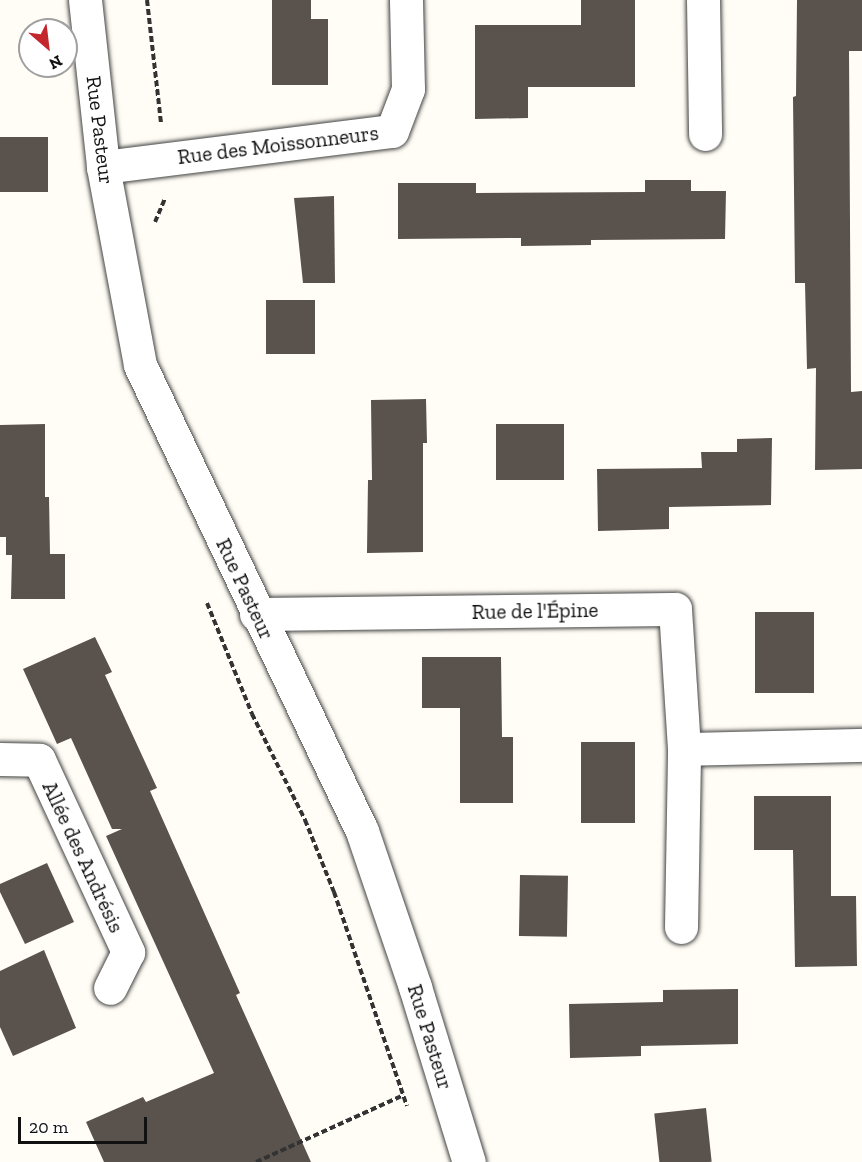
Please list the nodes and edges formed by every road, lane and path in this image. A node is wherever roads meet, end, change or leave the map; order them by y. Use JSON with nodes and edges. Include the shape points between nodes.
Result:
{"nodes":[{"id":1,"x":85,"y":0,"type":"edge"},
{"id":2,"x":406,"y":0,"type":"edge"},
{"id":3,"x":703,"y":0,"type":"edge"},
{"id":4,"x":705,"y":134,"type":"dead end"},
{"id":5,"x":103,"y":167,"type":"junction"},
{"id":6,"x":205,"y":599,"type":"dead end"},
{"id":7,"x":256,"y":614,"type":"junction"},
{"id":8,"x":862,"y":745,"type":"edge"},
{"id":9,"x":684,"y":749,"type":"junction"},
{"id":10,"x":0,"y":759,"type":"edge"},
{"id":11,"x":681,"y":927,"type":"dead end"},
{"id":12,"x":110,"y":988,"type":"dead end"},
{"id":13,"x":404,"y":1095,"type":"junction"},
{"id":14,"x":412,"y":1117,"type":"dead end"},
{"id":15,"x":256,"y":1162,"type":"edge"},
{"id":16,"x":469,"y":1162,"type":"edge"}],
"edges":[{"from":1,"to":5,"type":"street","name":"Rue Pasteur"},
{"from":2,"to":5,"type":"street","name":"Rue des Moissonneurs","via":[[408,89],[392,131]]},
{"from":3,"to":4,"type":"street"},
{"from":5,"to":7,"type":"street","name":"Rue Pasteur","via":[[140,365]]},
{"from":6,"to":13,"type":"path","via":[[252,714],[310,830]]},
{"from":7,"to":9,"type":"street","name":"Rue de l'Épine","via":[[675,609]]},
{"from":7,"to":16,"type":"street","name":"Rue Pasteur","via":[[362,831]]},
{"from":8,"to":9,"type":"street"},
{"from":9,"to":11,"type":"street","name":"Rue de l'Épine"},
{"from":10,"to":12,"type":"street","name":"Allée des Andrésis","via":[[39,760],[128,952]]},
{"from":13,"to":14,"type":"path"},
{"from":13,"to":15,"type":"path"}]}
